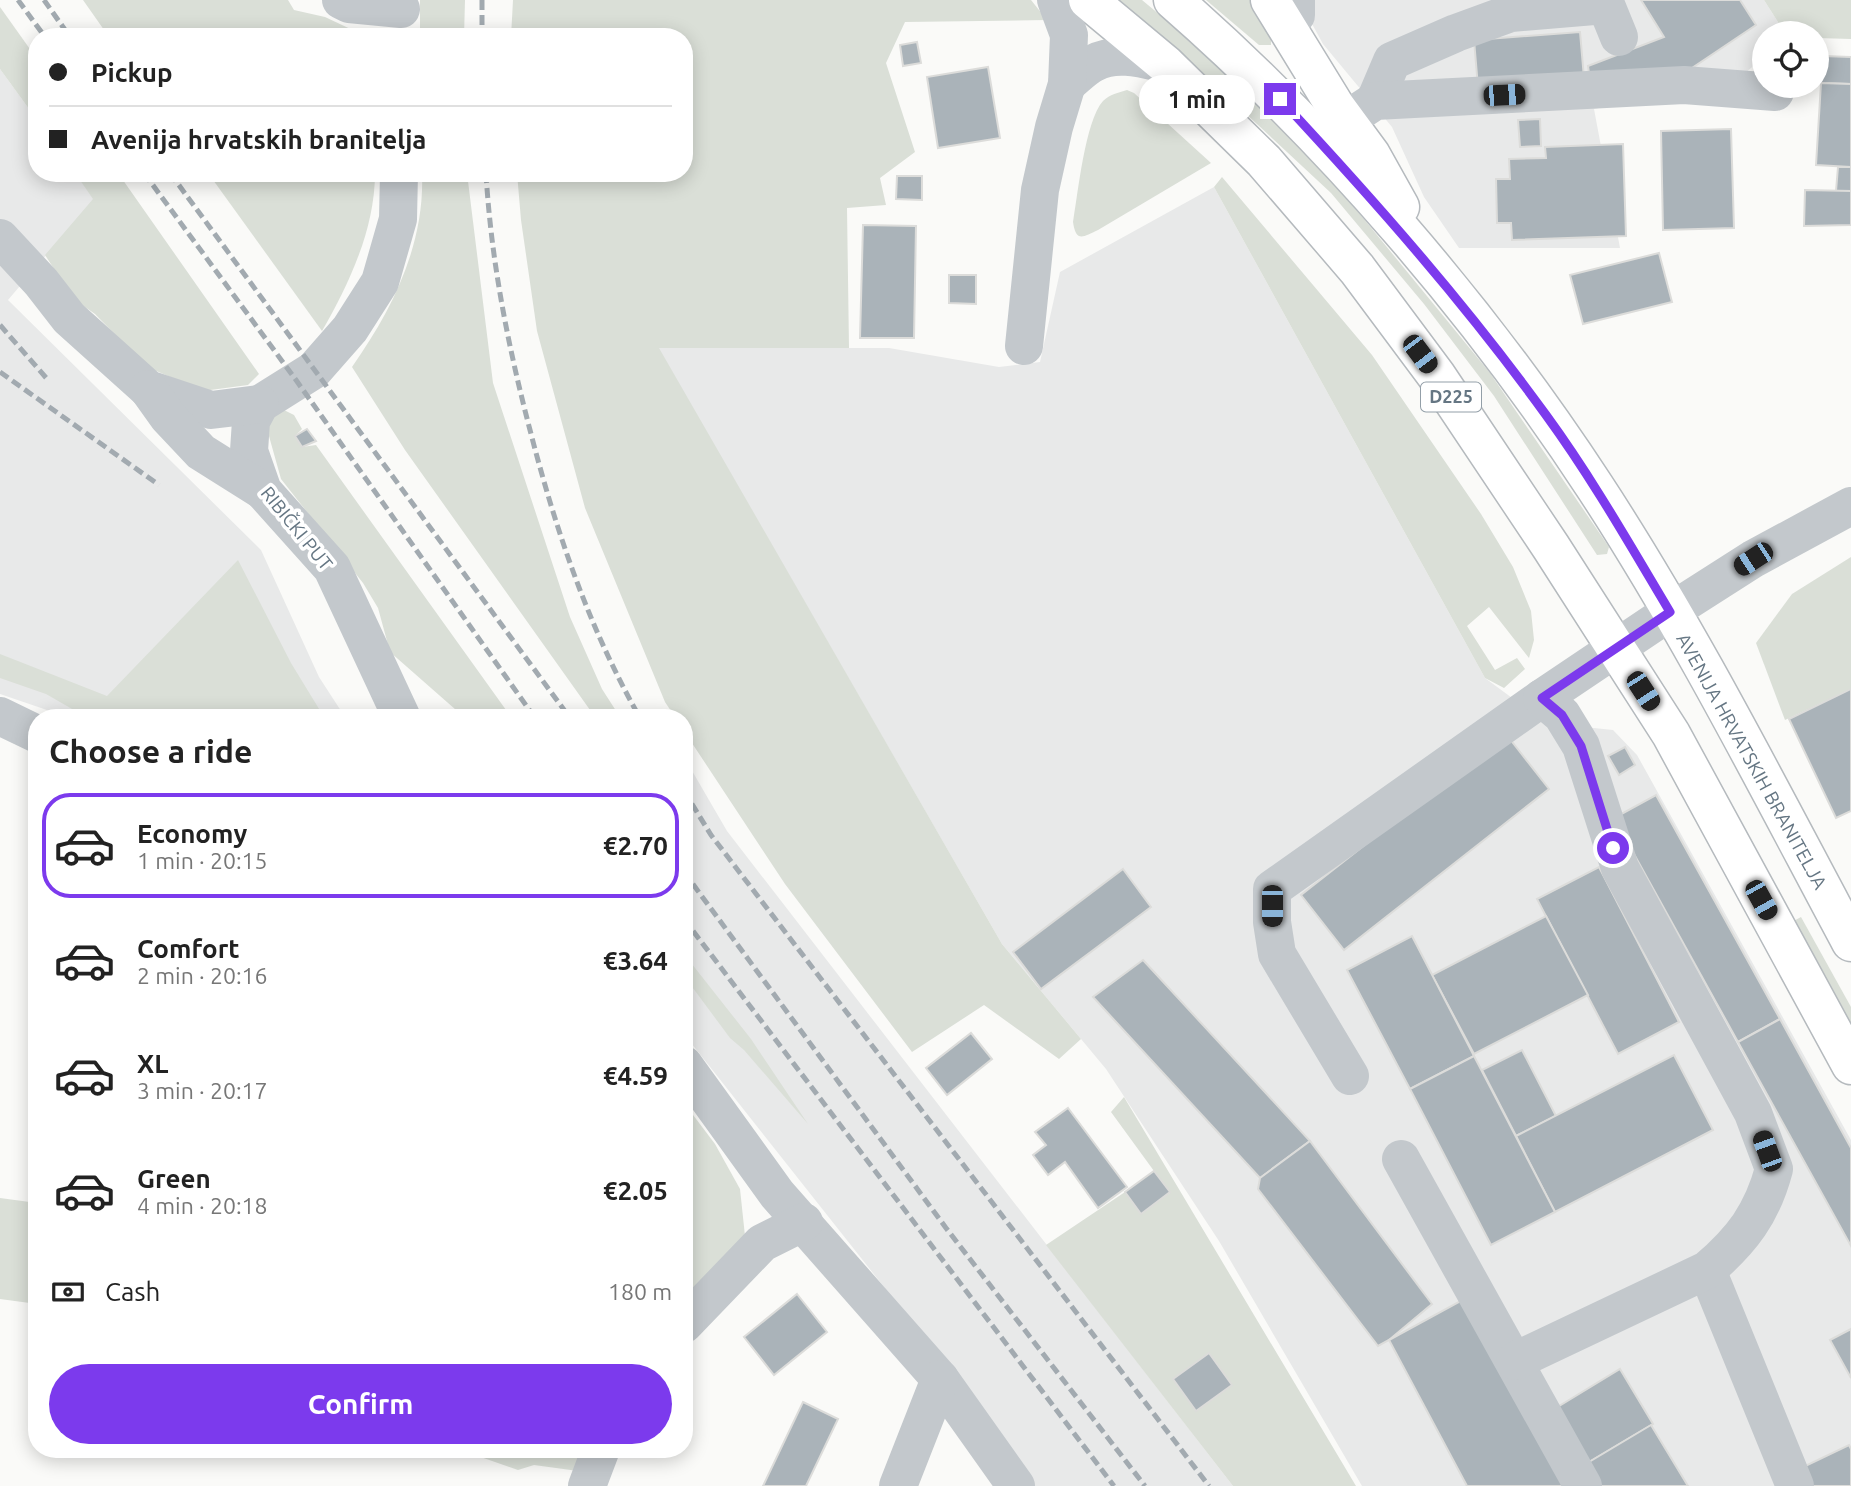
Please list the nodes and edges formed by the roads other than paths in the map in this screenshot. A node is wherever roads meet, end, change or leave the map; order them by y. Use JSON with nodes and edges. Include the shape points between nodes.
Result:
{"nodes":[{"id":1,"x":341,"y":0,"type":"edge"},
{"id":2,"x":1056,"y":0,"type":"edge"},
{"id":3,"x":1088,"y":0,"type":"edge"},
{"id":4,"x":1173,"y":0,"type":"edge"},
{"id":5,"x":1508,"y":7,"type":"edge"},
{"id":6,"x":1283,"y":8,"type":"edge"},
{"id":7,"x":401,"y":15,"type":"edge"},
{"id":8,"x":1619,"y":37,"type":"dead end"},
{"id":9,"x":1165,"y":64,"type":"junction"},
{"id":10,"x":1067,"y":84,"type":"junction"},
{"id":11,"x":1752,"y":90,"type":"edge"},
{"id":12,"x":1360,"y":111,"type":"junction"},
{"id":13,"x":399,"y":182,"type":"edge"},
{"id":14,"x":0,"y":238,"type":"edge"},
{"id":15,"x":1418,"y":251,"type":"junction"},
{"id":16,"x":1024,"y":346,"type":"dead end"},
{"id":17,"x":148,"y":388,"type":"junction"},
{"id":18,"x":260,"y":404,"type":"junction"},
{"id":19,"x":263,"y":491,"type":"junction"},
{"id":20,"x":1851,"y":506,"type":"edge"},
{"id":21,"x":1670,"y":612,"type":"junction"},
{"id":22,"x":1616,"y":648,"type":"junction"},
{"id":23,"x":1542,"y":698,"type":"junction"},
{"id":24,"x":398,"y":709,"type":"edge"},
{"id":25,"x":0,"y":716,"type":"edge"},
{"id":26,"x":28,"y":730,"type":"edge"},
{"id":27,"x":1851,"y":942,"type":"edge"},
{"id":28,"x":1851,"y":1065,"type":"edge"},
{"id":29,"x":1350,"y":1076,"type":"dead end"},
{"id":30,"x":693,"y":1077,"type":"edge"},
{"id":31,"x":1401,"y":1159,"type":"dead end"},
{"id":32,"x":804,"y":1222,"type":"junction"},
{"id":33,"x":1707,"y":1270,"type":"junction"},
{"id":34,"x":693,"y":1315,"type":"edge"},
{"id":35,"x":1515,"y":1361,"type":"junction"},
{"id":36,"x":940,"y":1379,"type":"junction"},
{"id":37,"x":598,"y":1458,"type":"edge"},
{"id":38,"x":587,"y":1486,"type":"edge"},
{"id":39,"x":898,"y":1486,"type":"edge"},
{"id":40,"x":1016,"y":1486,"type":"edge"},
{"id":41,"x":1583,"y":1486,"type":"edge"},
{"id":42,"x":1796,"y":1486,"type":"edge"}],
"edges":[{"from":1,"to":7,"type":"street"},
{"from":2,"to":10,"type":"street","via":[[1069,35]]},
{"from":3,"to":9,"type":"main road","number":"D225"},
{"from":4,"to":15,"type":"main road","name":"AVENIJA HRVATSKIH BRANITELJA","via":[[1280,99]]},
{"from":5,"to":8,"type":"street","via":[[1606,5]]},
{"from":5,"to":12,"type":"street","via":[[1392,61]]},
{"from":6,"to":12,"type":"main road"},
{"from":9,"to":10,"type":"street","via":[[1115,57],[1095,63]]},
{"from":9,"to":22,"type":"main road","number":"D225","via":[[1264,161],[1357,269],[1436,375]]},
{"from":10,"to":16,"type":"street","via":[[1040,190]]},
{"from":11,"to":12,"type":"street","via":[[1684,85]]},
{"from":12,"to":15,"type":"main road","via":[[1371,155]]},
{"from":13,"to":18,"type":"street","via":[[398,219],[380,282],[350,329],[314,370]]},
{"from":14,"to":17,"type":"street","via":[[69,318]]},
{"from":15,"to":21,"type":"main road","name":"AVENIJA HRVATSKIH BRANITELJA","via":[[1547,416]]},
{"from":17,"to":18,"type":"street","via":[[211,410]]},
{"from":17,"to":19,"type":"street","via":[[201,452]]},
{"from":18,"to":19,"type":"street","name":"RIBIČKI PUT","via":[[251,421],[249,451]]},
{"from":19,"to":24,"type":"street","name":"RIBIČKI PUT","via":[[332,568]]},
{"from":20,"to":21,"type":"street","via":[[1753,559]]},
{"from":21,"to":22,"type":"street"},
{"from":21,"to":27,"type":"main road","name":"AVENIJA HRVATSKIH BRANITELJA"},
{"from":22,"to":23,"type":"street"},
{"from":22,"to":28,"type":"main road","number":"D225","via":[[1671,734]]},
{"from":23,"to":29,"type":"street","via":[[1272,890],[1277,954]]},
{"from":23,"to":33,"type":"street","via":[[1562,715],[1581,746],[1620,868],[1753,1113],[1774,1170],[1757,1215],[1732,1248]]},
{"from":25,"to":26,"type":"street"},
{"from":30,"to":32,"type":"street","via":[[777,1194]]},
{"from":31,"to":35,"type":"street"},
{"from":32,"to":34,"type":"street","via":[[762,1242]]},
{"from":32,"to":36,"type":"street"},
{"from":33,"to":35,"type":"street"},
{"from":33,"to":42,"type":"street"},
{"from":35,"to":41,"type":"street"},
{"from":36,"to":39,"type":"street"},
{"from":36,"to":40,"type":"street"},
{"from":37,"to":38,"type":"street"}]}
